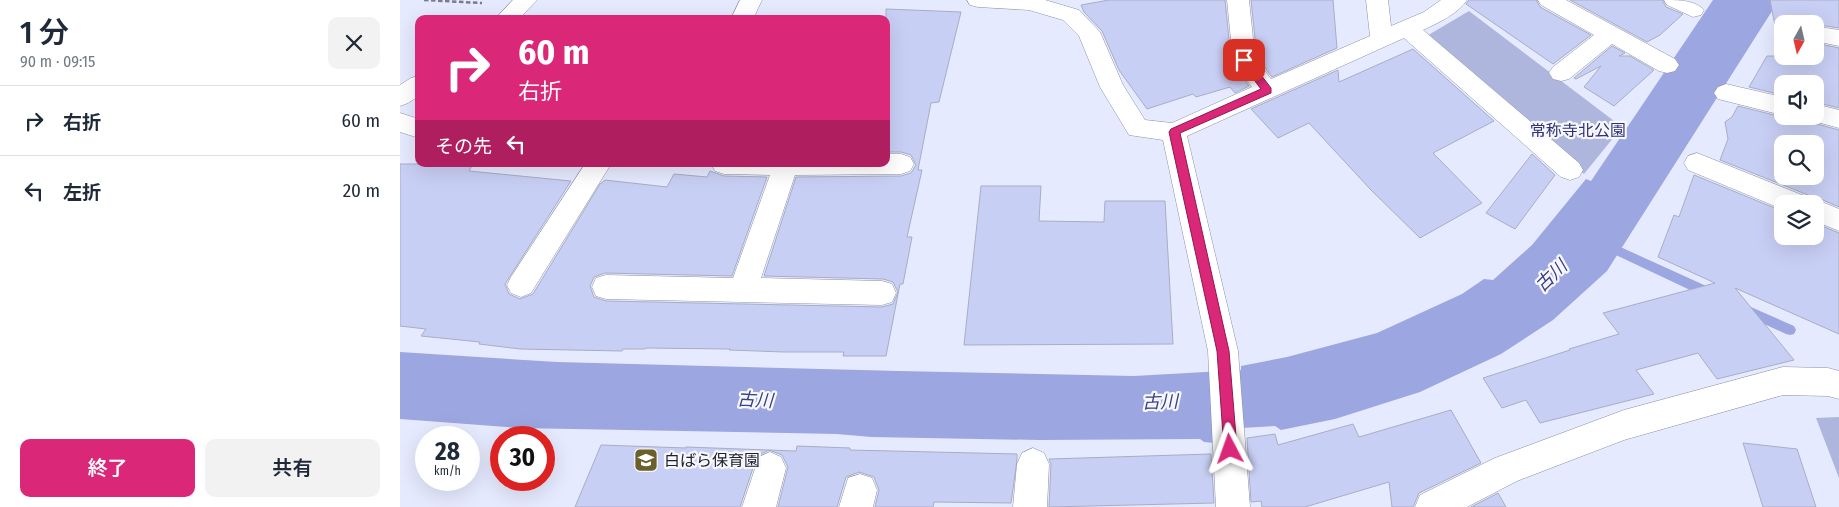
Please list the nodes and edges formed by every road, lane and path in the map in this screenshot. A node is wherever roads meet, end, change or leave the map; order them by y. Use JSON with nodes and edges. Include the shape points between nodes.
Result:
{"nodes":[{"id":1,"x":424,"y":0,"type":"edge"},
{"id":2,"x":751,"y":0,"type":"edge"},
{"id":3,"x":978,"y":0,"type":"edge"},
{"id":4,"x":1238,"y":0,"type":"edge"},
{"id":5,"x":1377,"y":0,"type":"edge"},
{"id":6,"x":1456,"y":0,"type":"edge"},
{"id":7,"x":1548,"y":0,"type":"edge"},
{"id":8,"x":1016,"y":1,"type":"edge"},
{"id":9,"x":518,"y":8,"type":"edge"},
{"id":10,"x":744,"y":15,"type":"edge"},
{"id":11,"x":1408,"y":29,"type":"junction"},
{"id":12,"x":1610,"y":34,"type":"junction"},
{"id":13,"x":1382,"y":40,"type":"junction"},
{"id":14,"x":1667,"y":65,"type":"dead end"},
{"id":15,"x":1561,"y":73,"type":"dead end"},
{"id":16,"x":1267,"y":90,"type":"junction"},
{"id":17,"x":1726,"y":93,"type":"dead end"},
{"id":18,"x":1774,"y":104,"type":"edge"},
{"id":19,"x":1824,"y":115,"type":"edge"},
{"id":20,"x":1839,"y":119,"type":"edge"},
{"id":21,"x":400,"y":122,"type":"edge"},
{"id":22,"x":415,"y":128,"type":"edge"},
{"id":23,"x":1174,"y":132,"type":"junction"},
{"id":24,"x":1697,"y":163,"type":"dead end"},
{"id":25,"x":890,"y":164,"type":"edge"},
{"id":26,"x":901,"y":164,"type":"dead end"},
{"id":27,"x":596,"y":167,"type":"edge"},
{"id":28,"x":786,"y":167,"type":"edge"},
{"id":29,"x":1570,"y":170,"type":"dead end"},
{"id":30,"x":1776,"y":195,"type":"edge"},
{"id":31,"x":1824,"y":214,"type":"edge"},
{"id":32,"x":1839,"y":220,"type":"edge"},
{"id":33,"x":521,"y":285,"type":"dead end"},
{"id":34,"x":606,"y":287,"type":"dead end"},
{"id":35,"x":743,"y":290,"type":"junction"},
{"id":36,"x":882,"y":293,"type":"dead end"},
{"id":37,"x":1839,"y":385,"type":"edge"},
{"id":38,"x":1033,"y":464,"type":"dead end"},
{"id":39,"x":770,"y":468,"type":"dead end"},
{"id":40,"x":760,"y":507,"type":"edge"},
{"id":41,"x":1030,"y":507,"type":"edge"},
{"id":42,"x":1233,"y":507,"type":"edge"},
{"id":43,"x":1432,"y":507,"type":"edge"}],
"edges":[{"from":1,"to":9,"type":"path"},
{"from":2,"to":10,"type":"street"},
{"from":3,"to":8,"type":"street"},
{"from":4,"to":16,"type":"street","via":[[1244,60]]},
{"from":5,"to":13,"type":"street"},
{"from":6,"to":11,"type":"street","via":[[1432,18]]},
{"from":7,"to":12,"type":"street"},
{"from":8,"to":23,"type":"street","via":[[1071,15],[1089,32],[1112,88],[1138,129]]},
{"from":11,"to":13,"type":"street"},
{"from":11,"to":29,"type":"street"},
{"from":12,"to":14,"type":"street"},
{"from":12,"to":15,"type":"street"},
{"from":13,"to":16,"type":"street"},
{"from":16,"to":23,"type":"street"},
{"from":17,"to":18,"type":"street"},
{"from":19,"to":20,"type":"street"},
{"from":21,"to":22,"type":"street"},
{"from":23,"to":42,"type":"street","via":[[1223,351]]},
{"from":24,"to":30,"type":"street"},
{"from":25,"to":26,"type":"street"},
{"from":27,"to":33,"type":"street"},
{"from":28,"to":35,"type":"street"},
{"from":31,"to":32,"type":"street"},
{"from":34,"to":35,"type":"street"},
{"from":35,"to":36,"type":"street"},
{"from":37,"to":43,"type":"street","via":[[1783,381],[1624,425],[1507,469]]},
{"from":38,"to":41,"type":"street"},
{"from":39,"to":40,"type":"street"}]}
